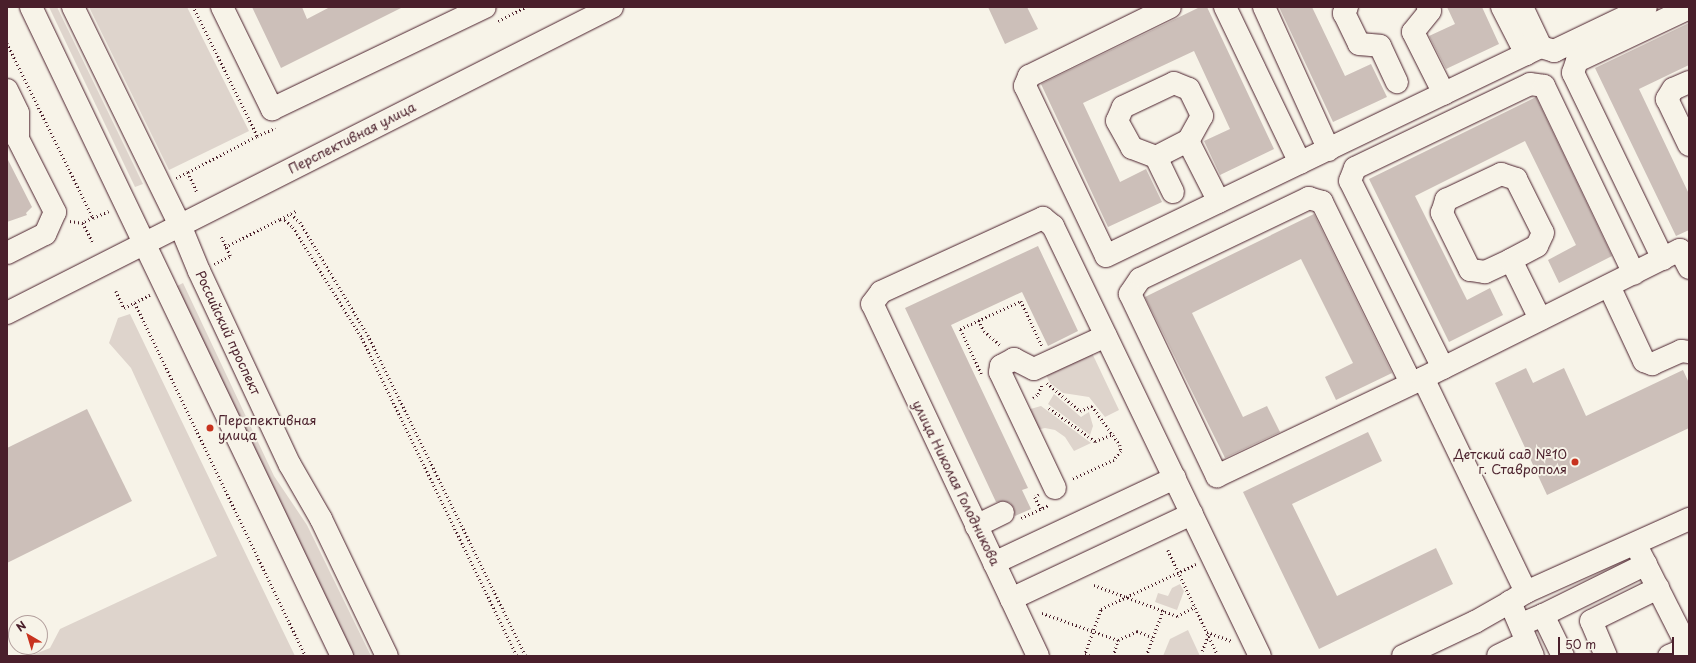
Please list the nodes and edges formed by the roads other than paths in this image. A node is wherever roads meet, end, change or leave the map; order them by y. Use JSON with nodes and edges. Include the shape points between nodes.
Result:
{"nodes":[{"id":1,"x":31,"y":7,"type":"edge"},
{"id":2,"x":73,"y":7,"type":"edge"},
{"id":3,"x":222,"y":7,"type":"edge"},
{"id":4,"x":485,"y":7,"type":"edge"},
{"id":5,"x":612,"y":7,"type":"edge"},
{"id":6,"x":1170,"y":7,"type":"edge"},
{"id":7,"x":1225,"y":7,"type":"edge"},
{"id":8,"x":1264,"y":7,"type":"edge"},
{"id":9,"x":1347,"y":7,"type":"edge"},
{"id":10,"x":1428,"y":7,"type":"edge"},
{"id":11,"x":1502,"y":7,"type":"edge"},
{"id":12,"x":1522,"y":7,"type":"edge"},
{"id":13,"x":1646,"y":7,"type":"edge"},
{"id":14,"x":1689,"y":8,"type":"edge"},
{"id":15,"x":1534,"y":51,"type":"junction"},
{"id":16,"x":1397,"y":82,"type":"dead end"},
{"id":17,"x":1689,"y":82,"type":"edge"},
{"id":18,"x":7,"y":90,"type":"edge"},
{"id":19,"x":1444,"y":94,"type":"junction"},
{"id":20,"x":1188,"y":141,"type":"junction"},
{"id":21,"x":1689,"y":145,"type":"edge"},
{"id":22,"x":1328,"y":150,"type":"junction"},
{"id":23,"x":1156,"y":157,"type":"junction"},
{"id":24,"x":1300,"y":163,"type":"junction"},
{"id":25,"x":1173,"y":192,"type":"dead end"},
{"id":26,"x":1218,"y":202,"type":"junction"},
{"id":27,"x":180,"y":225,"type":"junction"},
{"id":28,"x":143,"y":244,"type":"junction"},
{"id":29,"x":7,"y":253,"type":"edge"},
{"id":30,"x":1680,"y":256,"type":"edge"},
{"id":31,"x":1511,"y":260,"type":"junction"},
{"id":32,"x":1634,"y":274,"type":"junction"},
{"id":33,"x":1609,"y":286,"type":"junction"},
{"id":34,"x":7,"y":313,"type":"edge"},
{"id":35,"x":1540,"y":319,"type":"junction"},
{"id":36,"x":1106,"y":336,"type":"junction"},
{"id":37,"x":1689,"y":352,"type":"edge"},
{"id":38,"x":1443,"y":368,"type":"junction"},
{"id":39,"x":1417,"y":380,"type":"junction"},
{"id":40,"x":1175,"y":478,"type":"junction"},
{"id":41,"x":1055,"y":488,"type":"road end"},
{"id":42,"x":1003,"y":513,"type":"dead end"},
{"id":43,"x":1192,"y":514,"type":"junction"},
{"id":44,"x":1689,"y":519,"type":"edge"},
{"id":45,"x":976,"y":526,"type":"junction"},
{"id":46,"x":1636,"y":545,"type":"junction"},
{"id":47,"x":994,"y":563,"type":"junction"},
{"id":48,"x":1646,"y":564,"type":"junction"},
{"id":49,"x":1658,"y":588,"type":"junction"},
{"id":50,"x":1518,"y":597,"type":"junction"},
{"id":51,"x":1011,"y":599,"type":"junction"},
{"id":52,"x":1544,"y":615,"type":"junction"},
{"id":53,"x":1527,"y":641,"type":"edge"},
{"id":54,"x":1682,"y":651,"type":"edge"},
{"id":55,"x":342,"y":656,"type":"edge"},
{"id":56,"x":387,"y":656,"type":"edge"},
{"id":57,"x":1038,"y":656,"type":"edge"},
{"id":58,"x":1260,"y":656,"type":"edge"},
{"id":59,"x":1403,"y":656,"type":"edge"},
{"id":60,"x":1498,"y":656,"type":"edge"},
{"id":61,"x":1563,"y":656,"type":"edge"},
{"id":62,"x":1606,"y":656,"type":"edge"}],
"edges":[{"from":1,"to":28,"type":"street","via":[[126,203]]},
{"from":2,"to":27,"type":"street","name":"Российский проспект"},
{"from":3,"to":4,"type":"street","via":[[272,109]]},
{"from":5,"to":27,"type":"street","name":"Перспективная улица"},
{"from":6,"to":26,"type":"street","via":[[1029,76],[1025,86],[1106,256]]},
{"from":7,"to":24,"type":"street"},
{"from":8,"to":22,"type":"street"},
{"from":9,"to":16,"type":"street","via":[[1344,13],[1359,44],[1380,46]]},
{"from":10,"to":19,"type":"street","via":[[1430,11],[1413,32]]},
{"from":11,"to":15,"type":"street"},
{"from":12,"to":15,"type":"street"},
{"from":13,"to":15,"type":"street","via":[[1554,51]]},
{"from":14,"to":30,"type":"street","via":[[1577,61],[1573,73]]},
{"from":15,"to":19,"type":"street"},
{"from":17,"to":21,"type":"street","via":[[1673,89],[1667,99]]},
{"from":18,"to":29,"type":"street","via":[[18,113],[18,139],[55,212],[45,234]]},
{"from":19,"to":22,"type":"street"},
{"from":20,"to":23,"type":"street"},
{"from":20,"to":23,"type":"street","via":[[1202,116],[1189,89],[1174,83],[1123,107],[1117,121],[1132,148]]},
{"from":20,"to":26,"type":"street"},
{"from":22,"to":24,"type":"street"},
{"from":23,"to":25,"type":"street"},
{"from":24,"to":26,"type":"street"},
{"from":27,"to":28,"type":"street","name":"Перспективная улица"},
{"from":27,"to":56,"type":"street","name":"Российский проспект","via":[[290,465],[321,519]]},
{"from":28,"to":34,"type":"street","name":"Перспективная улица"},
{"from":28,"to":55,"type":"street"},
{"from":30,"to":32,"type":"street"},
{"from":31,"to":31,"type":"street","via":[[1537,246],[1542,233],[1516,179],[1501,174],[1446,200],[1442,213],[1470,270],[1485,272]]},
{"from":31,"to":35,"type":"street"},
{"from":32,"to":33,"type":"street"},
{"from":32,"to":38,"type":"street","via":[[1544,86],[1530,84],[1355,168],[1350,181]]},
{"from":33,"to":35,"type":"street"},
{"from":33,"to":37,"type":"street","via":[[1644,360],[1652,364],[1682,352]]},
{"from":35,"to":38,"type":"street"},
{"from":36,"to":40,"type":"street"},
{"from":36,"to":41,"type":"street","via":[[1034,370],[1014,359],[1001,366],[1000,372]]},
{"from":36,"to":45,"type":"street","name":"улица Николая Голодникова","via":[[1053,226],[1043,218],[881,292],[874,298],[873,310]]},
{"from":38,"to":39,"type":"street"},
{"from":39,"to":39,"type":"street","via":[[1217,476],[1130,294],[1140,279],[1309,198],[1322,202]]},
{"from":39,"to":50,"type":"street"},
{"from":40,"to":43,"type":"street"},
{"from":40,"to":47,"type":"street"},
{"from":42,"to":45,"type":"street"},
{"from":43,"to":51,"type":"street"},
{"from":43,"to":58,"type":"street"},
{"from":44,"to":46,"type":"street"},
{"from":45,"to":47,"type":"street","name":"улица Николая Голодникова"},
{"from":46,"to":48,"type":"street"},
{"from":46,"to":50,"type":"street"},
{"from":47,"to":51,"type":"street","name":"улица Николая Голодникова"},
{"from":48,"to":49,"type":"street"},
{"from":48,"to":52,"type":"street"},
{"from":49,"to":54,"type":"street"},
{"from":49,"to":62,"type":"street","via":[[1591,621]]},
{"from":50,"to":53,"type":"street"},
{"from":50,"to":59,"type":"street","via":[[1475,622]]},
{"from":51,"to":57,"type":"street","name":"улица Николая Голодникова"},
{"from":52,"to":53,"type":"street"},
{"from":52,"to":61,"type":"street"},
{"from":53,"to":60,"type":"street"}]}
